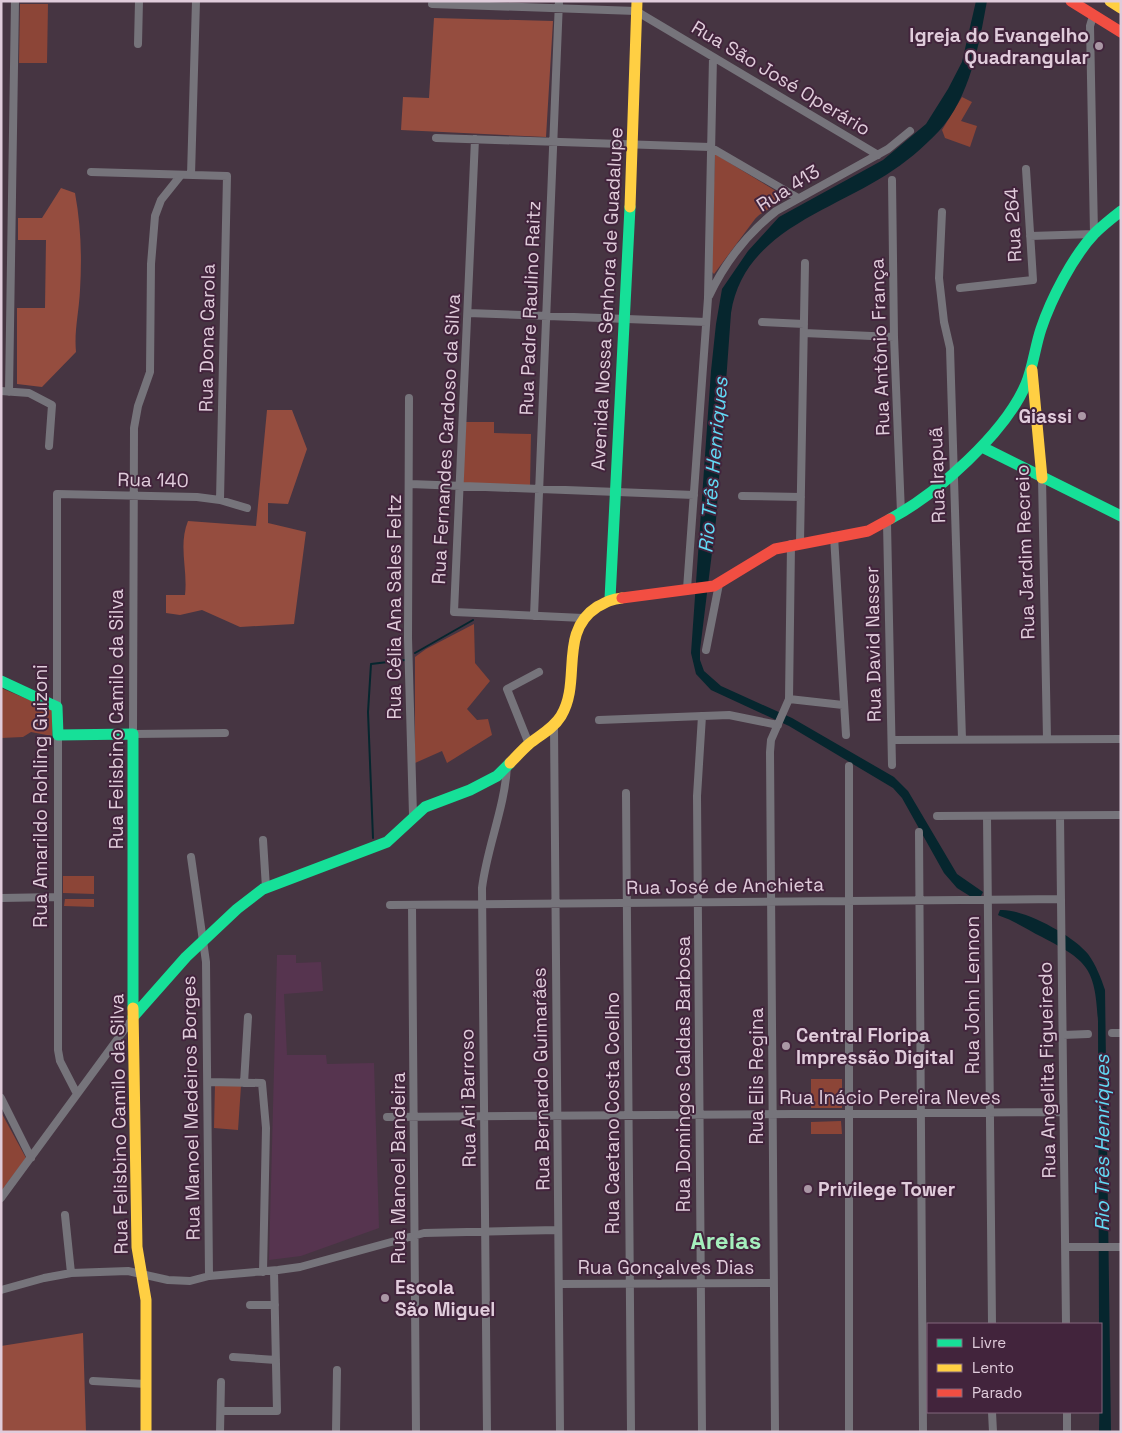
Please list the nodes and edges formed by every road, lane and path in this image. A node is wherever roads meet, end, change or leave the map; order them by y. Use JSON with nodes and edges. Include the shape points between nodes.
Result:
{"nodes":[{"id":1,"x":14,"y":1,"type":"edge"},
{"id":2,"x":133,"y":1,"type":"edge"},
{"id":3,"x":140,"y":1,"type":"edge"},
{"id":4,"x":196,"y":1,"type":"edge"},
{"id":5,"x":1070,"y":1,"type":"edge"},
{"id":6,"x":1110,"y":1,"type":"edge"},
{"id":7,"x":480,"y":3,"type":"edge"},
{"id":8,"x":432,"y":4,"type":"dead end"},
{"id":9,"x":559,"y":5,"type":"edge"},
{"id":10,"x":636,"y":6,"type":"edge"},
{"id":11,"x":1121,"y":8,"type":"edge"},
{"id":12,"x":1093,"y":16,"type":"junction"},
{"id":13,"x":1121,"y":32,"type":"edge"},
{"id":14,"x":138,"y":44,"type":"dead end"},
{"id":15,"x":713,"y":57,"type":"junction"},
{"id":16,"x":910,"y":131,"type":"dead end"},
{"id":17,"x":436,"y":138,"type":"dead end"},
{"id":18,"x":475,"y":139,"type":"junction"},
{"id":19,"x":554,"y":142,"type":"junction"},
{"id":20,"x":633,"y":144,"type":"junction"},
{"id":21,"x":710,"y":147,"type":"junction"},
{"id":22,"x":878,"y":155,"type":"junction"},
{"id":23,"x":1026,"y":169,"type":"dead end"},
{"id":24,"x":91,"y":172,"type":"dead end"},
{"id":25,"x":180,"y":175,"type":"junction"},
{"id":26,"x":191,"y":175,"type":"junction"},
{"id":27,"x":892,"y":180,"type":"dead end"},
{"id":28,"x":798,"y":198,"type":"junction"},
{"id":29,"x":1121,"y":211,"type":"edge"},
{"id":30,"x":942,"y":212,"type":"dead end"},
{"id":31,"x":1094,"y":234,"type":"junction"},
{"id":32,"x":1030,"y":236,"type":"junction"},
{"id":33,"x":805,"y":263,"type":"dead end"},
{"id":34,"x":960,"y":288,"type":"dead end"},
{"id":35,"x":708,"y":298,"type":"junction"},
{"id":36,"x":468,"y":313,"type":"junction"},
{"id":37,"x":546,"y":316,"type":"junction"},
{"id":38,"x":622,"y":319,"type":"junction"},
{"id":39,"x":706,"y":322,"type":"junction"},
{"id":40,"x":762,"y":322,"type":"dead end"},
{"id":41,"x":804,"y":324,"type":"junction"},
{"id":42,"x":804,"y":334,"type":"junction"},
{"id":43,"x":894,"y":337,"type":"junction"},
{"id":44,"x":1031,"y":365,"type":"junction"},
{"id":45,"x":5,"y":391,"type":"edge"},
{"id":46,"x":409,"y":398,"type":"dead end"},
{"id":47,"x":49,"y":446,"type":"dead end"},
{"id":48,"x":982,"y":447,"type":"junction"},
{"id":49,"x":953,"y":474,"type":"junction"},
{"id":50,"x":1042,"y":478,"type":"junction"},
{"id":51,"x":410,"y":484,"type":"junction"},
{"id":52,"x":460,"y":486,"type":"junction"},
{"id":53,"x":539,"y":489,"type":"junction"},
{"id":54,"x":615,"y":492,"type":"junction"},
{"id":55,"x":57,"y":494,"type":"joint"},
{"id":56,"x":694,"y":495,"type":"junction"},
{"id":57,"x":133,"y":496,"type":"junction"},
{"id":58,"x":742,"y":496,"type":"dead end"},
{"id":59,"x":801,"y":497,"type":"junction"},
{"id":60,"x":220,"y":500,"type":"junction"},
{"id":61,"x":247,"y":508,"type":"dead end"},
{"id":62,"x":901,"y":513,"type":"junction"},
{"id":63,"x":1121,"y":516,"type":"edge"},
{"id":64,"x":887,"y":523,"type":"junction"},
{"id":65,"x":834,"y":536,"type":"junction"},
{"id":66,"x":796,"y":544,"type":"junction"},
{"id":67,"x":714,"y":585,"type":"junction"},
{"id":68,"x":690,"y":589,"type":"junction"},
{"id":69,"x":610,"y":599,"type":"junction"},
{"id":70,"x":534,"y":616,"type":"junction"},
{"id":71,"x":583,"y":618,"type":"junction"},
{"id":72,"x":706,"y":650,"type":"dead end"},
{"id":73,"x":539,"y":672,"type":"dead end"},
{"id":74,"x":1,"y":681,"type":"edge"},
{"id":75,"x":788,"y":703,"type":"junction"},
{"id":76,"x":843,"y":705,"type":"junction"},
{"id":77,"x":57,"y":707,"type":"junction"},
{"id":78,"x":702,"y":716,"type":"junction"},
{"id":79,"x":599,"y":720,"type":"dead end"},
{"id":80,"x":779,"y":723,"type":"junction"},
{"id":81,"x":554,"y":726,"type":"junction"},
{"id":82,"x":225,"y":733,"type":"dead end"},
{"id":83,"x":133,"y":734,"type":"junction"},
{"id":84,"x":58,"y":735,"type":"junction"},
{"id":85,"x":846,"y":735,"type":"dead end"},
{"id":86,"x":962,"y":739,"type":"junction"},
{"id":87,"x":1046,"y":739,"type":"junction"},
{"id":88,"x":1121,"y":739,"type":"edge"},
{"id":89,"x":892,"y":740,"type":"junction"},
{"id":90,"x":529,"y":744,"type":"junction"},
{"id":91,"x":892,"y":765,"type":"dead end"},
{"id":92,"x":507,"y":766,"type":"junction"},
{"id":93,"x":849,"y":766,"type":"dead end"},
{"id":94,"x":626,"y":793,"type":"dead end"},
{"id":95,"x":414,"y":815,"type":"junction"},
{"id":96,"x":1121,"y":815,"type":"edge"},
{"id":97,"x":937,"y":816,"type":"dead end"},
{"id":98,"x":987,"y":816,"type":"junction"},
{"id":99,"x":1060,"y":816,"type":"junction"},
{"id":100,"x":919,"y":832,"type":"dead end"},
{"id":101,"x":263,"y":840,"type":"dead end"},
{"id":102,"x":191,"y":857,"type":"dead end"},
{"id":103,"x":266,"y":888,"type":"junction"},
{"id":104,"x":58,"y":897,"type":"junction"},
{"id":105,"x":1,"y":898,"type":"edge"},
{"id":106,"x":1061,"y":899,"type":"junction"},
{"id":107,"x":920,"y":900,"type":"junction"},
{"id":108,"x":988,"y":900,"type":"junction"},
{"id":109,"x":849,"y":901,"type":"junction"},
{"id":110,"x":698,"y":902,"type":"junction"},
{"id":111,"x":771,"y":902,"type":"junction"},
{"id":112,"x":627,"y":903,"type":"junction"},
{"id":113,"x":482,"y":904,"type":"junction"},
{"id":114,"x":556,"y":904,"type":"junction"},
{"id":115,"x":390,"y":905,"type":"dead end"},
{"id":116,"x":412,"y":905,"type":"junction"},
{"id":117,"x":204,"y":940,"type":"junction"},
{"id":118,"x":248,"y":1017,"type":"dead end"},
{"id":119,"x":133,"y":1018,"type":"junction"},
{"id":120,"x":1112,"y":1033,"type":"dead end"},
{"id":121,"x":1121,"y":1033,"type":"edge"},
{"id":122,"x":1088,"y":1034,"type":"dead end"},
{"id":123,"x":1063,"y":1035,"type":"junction"},
{"id":124,"x":209,"y":1082,"type":"junction"},
{"id":125,"x":244,"y":1083,"type":"junction"},
{"id":126,"x":77,"y":1094,"type":"junction"},
{"id":127,"x":1,"y":1098,"type":"edge"},
{"id":128,"x":1064,"y":1112,"type":"junction"},
{"id":129,"x":921,"y":1113,"type":"junction"},
{"id":130,"x":990,"y":1113,"type":"junction"},
{"id":131,"x":772,"y":1114,"type":"junction"},
{"id":132,"x":849,"y":1114,"type":"junction"},
{"id":133,"x":628,"y":1115,"type":"junction"},
{"id":134,"x":699,"y":1115,"type":"junction"},
{"id":135,"x":485,"y":1116,"type":"junction"},
{"id":136,"x":557,"y":1116,"type":"junction"},
{"id":137,"x":387,"y":1117,"type":"dead end"},
{"id":138,"x":414,"y":1117,"type":"junction"},
{"id":139,"x":31,"y":1158,"type":"junction"},
{"id":140,"x":1,"y":1198,"type":"edge"},
{"id":141,"x":65,"y":1215,"type":"dead end"},
{"id":142,"x":558,"y":1230,"type":"junction"},
{"id":143,"x":486,"y":1232,"type":"junction"},
{"id":144,"x":415,"y":1235,"type":"junction"},
{"id":145,"x":1065,"y":1247,"type":"junction"},
{"id":146,"x":1121,"y":1247,"type":"edge"},
{"id":147,"x":274,"y":1271,"type":"junction"},
{"id":148,"x":262,"y":1272,"type":"junction"},
{"id":149,"x":71,"y":1273,"type":"junction"},
{"id":150,"x":143,"y":1273,"type":"junction"},
{"id":151,"x":209,"y":1276,"type":"junction"},
{"id":152,"x":701,"y":1283,"type":"junction"},
{"id":153,"x":773,"y":1283,"type":"junction"},
{"id":154,"x":559,"y":1284,"type":"junction"},
{"id":155,"x":630,"y":1284,"type":"junction"},
{"id":156,"x":1,"y":1290,"type":"edge"},
{"id":157,"x":275,"y":1304,"type":"junction"},
{"id":158,"x":250,"y":1305,"type":"dead end"},
{"id":159,"x":992,"y":1323,"type":"edge"},
{"id":160,"x":1066,"y":1323,"type":"edge"},
{"id":161,"x":233,"y":1357,"type":"dead end"},
{"id":162,"x":276,"y":1360,"type":"junction"},
{"id":163,"x":337,"y":1370,"type":"dead end"},
{"id":164,"x":93,"y":1381,"type":"dead end"},
{"id":165,"x":221,"y":1382,"type":"dead end"},
{"id":166,"x":146,"y":1384,"type":"junction"},
{"id":167,"x":220,"y":1411,"type":"junction"},
{"id":168,"x":992,"y":1413,"type":"edge"},
{"id":169,"x":1067,"y":1413,"type":"edge"},
{"id":170,"x":146,"y":1432,"type":"edge"},
{"id":171,"x":220,"y":1432,"type":"edge"},
{"id":172,"x":336,"y":1432,"type":"edge"},
{"id":173,"x":416,"y":1432,"type":"edge"},
{"id":174,"x":488,"y":1432,"type":"edge"},
{"id":175,"x":560,"y":1432,"type":"edge"},
{"id":176,"x":631,"y":1432,"type":"edge"},
{"id":177,"x":702,"y":1432,"type":"edge"},
{"id":178,"x":775,"y":1432,"type":"edge"},
{"id":179,"x":849,"y":1432,"type":"edge"},
{"id":180,"x":924,"y":1432,"type":"edge"},
{"id":181,"x":993,"y":1432,"type":"edge"},
{"id":182,"x":1067,"y":1432,"type":"edge"}],
"edges":[{"from":1,"to":45,"type":"street"},
{"from":2,"to":3,"type":"street"},
{"from":3,"to":14,"type":"street"},
{"from":4,"to":26,"type":"street"},
{"from":5,"to":12,"type":"main road"},
{"from":6,"to":11,"type":"main road"},
{"from":7,"to":8,"type":"street","name":"Rua São José Operário"},
{"from":7,"to":9,"type":"street","name":"Rua São José Operário"},
{"from":9,"to":10,"type":"street","name":"Rua São José Operário"},
{"from":9,"to":19,"type":"street","name":"Rua Padre Raulino Raitz"},
{"from":10,"to":15,"type":"street","name":"Rua São José Operário"},
{"from":10,"to":20,"type":"main road","name":"Avenida Nossa Senhora de Guadalupe"},
{"from":12,"to":13,"type":"main road"},
{"from":12,"to":31,"type":"street","via":[[1090,26]]},
{"from":15,"to":21,"type":"street"},
{"from":15,"to":22,"type":"street","name":"Rua São José Operário"},
{"from":16,"to":22,"type":"street","name":"Rua 413"},
{"from":17,"to":18,"type":"street"},
{"from":18,"to":19,"type":"street"},
{"from":18,"to":36,"type":"street","name":"Rua Fernandes Cardoso da Silva"},
{"from":19,"to":20,"type":"street"},
{"from":19,"to":37,"type":"street","name":"Rua Padre Raulino Raitz"},
{"from":20,"to":21,"type":"street"},
{"from":20,"to":38,"type":"main road","name":"Avenida Nossa Senhora de Guadalupe"},
{"from":21,"to":28,"type":"street"},
{"from":21,"to":35,"type":"street"},
{"from":22,"to":28,"type":"street","name":"Rua 413"},
{"from":23,"to":32,"type":"street","name":"Rua 264"},
{"from":24,"to":25,"type":"street"},
{"from":25,"to":26,"type":"street"},
{"from":25,"to":57,"type":"street","name":"Rua Felisbino Camilo da Silva","via":[[161,200],[155,216],[150,372],[134,428]]},
{"from":26,"to":60,"type":"street","name":"Rua Dona Carola","via":[[227,176]]},
{"from":27,"to":43,"type":"street","name":"Rua Antônio França"},
{"from":28,"to":35,"type":"street","name":"Rua 413","via":[[776,211],[751,233],[729,260]]},
{"from":29,"to":31,"type":"main road"},
{"from":30,"to":49,"type":"street","name":"Rua Irapuã","via":[[939,278],[950,348]]},
{"from":31,"to":32,"type":"street"},
{"from":31,"to":44,"type":"main road","via":[[1076,258],[1056,295],[1038,337]]},
{"from":32,"to":34,"type":"street","name":"Rua 264","via":[[1033,280]]},
{"from":33,"to":41,"type":"street"},
{"from":35,"to":39,"type":"street"},
{"from":36,"to":37,"type":"street"},
{"from":36,"to":52,"type":"street","name":"Rua Fernandes Cardoso da Silva"},
{"from":37,"to":38,"type":"street"},
{"from":37,"to":53,"type":"street","name":"Rua Padre Raulino Raitz"},
{"from":38,"to":39,"type":"street"},
{"from":38,"to":54,"type":"main road","name":"Avenida Nossa Senhora de Guadalupe"},
{"from":39,"to":56,"type":"street"},
{"from":40,"to":41,"type":"street"},
{"from":41,"to":42,"type":"street"},
{"from":42,"to":43,"type":"street"},
{"from":42,"to":59,"type":"street"},
{"from":43,"to":62,"type":"street","name":"Rua Antônio França"},
{"from":44,"to":48,"type":"main road","via":[[1018,398]]},
{"from":44,"to":50,"type":"main road","name":"Rua Jardim Recreio"},
{"from":45,"to":47,"type":"street","via":[[34,394],[52,405]]},
{"from":46,"to":51,"type":"street","name":"Rua Célia Ana Sales Feltz"},
{"from":48,"to":49,"type":"main road"},
{"from":48,"to":50,"type":"main road"},
{"from":49,"to":62,"type":"main road"},
{"from":49,"to":86,"type":"street","name":"Rua Irapuã"},
{"from":50,"to":63,"type":"main road"},
{"from":50,"to":87,"type":"street","name":"Rua Jardim Recreio"},
{"from":51,"to":52,"type":"street"},
{"from":51,"to":95,"type":"street","name":"Rua Célia Ana Sales Feltz","via":[[408,638]]},
{"from":52,"to":53,"type":"street"},
{"from":52,"to":70,"type":"street","name":"Rua Fernandes Cardoso da Silva","via":[[454,612]]},
{"from":53,"to":54,"type":"street"},
{"from":53,"to":70,"type":"street","name":"Rua Padre Raulino Raitz"},
{"from":54,"to":56,"type":"street"},
{"from":54,"to":69,"type":"main road","name":"Avenida Nossa Senhora de Guadalupe"},
{"from":55,"to":57,"type":"street","name":"Rua 140"},
{"from":55,"to":77,"type":"street","name":"Rua Amarildo Rohling Guizoni"},
{"from":56,"to":68,"type":"street"},
{"from":57,"to":60,"type":"street","name":"Rua 140"},
{"from":57,"to":83,"type":"street","name":"Rua Felisbino Camilo da Silva"},
{"from":58,"to":59,"type":"street"},
{"from":59,"to":66,"type":"street"},
{"from":60,"to":61,"type":"street","name":"Rua 140"},
{"from":62,"to":64,"type":"main road"},
{"from":64,"to":65,"type":"main road","via":[[868,531]]},
{"from":64,"to":89,"type":"street","name":"Rua David Nasser"},
{"from":65,"to":66,"type":"main road"},
{"from":65,"to":76,"type":"street"},
{"from":66,"to":67,"type":"main road","via":[[770,551]]},
{"from":66,"to":75,"type":"street"},
{"from":67,"to":68,"type":"main road"},
{"from":67,"to":72,"type":"street"},
{"from":68,"to":69,"type":"main road"},
{"from":69,"to":71,"type":"main road"},
{"from":70,"to":71,"type":"street","name":"Rua Fernandes Cardoso da Silva"},
{"from":71,"to":81,"type":"main road","via":[[575,634],[567,703]]},
{"from":73,"to":90,"type":"street","via":[[508,689]]},
{"from":74,"to":77,"type":"main road"},
{"from":75,"to":76,"type":"street"},
{"from":75,"to":80,"type":"street","name":"Rua Elis Regina"},
{"from":76,"to":85,"type":"street"},
{"from":77,"to":84,"type":"main road","name":"Rua Amarildo Rohling Guizoni"},
{"from":78,"to":79,"type":"street"},
{"from":78,"to":80,"type":"street","via":[[739,715]]},
{"from":78,"to":110,"type":"street","name":"Rua Domingos Caldas Barbosa","via":[[697,788]]},
{"from":80,"to":111,"type":"street","name":"Rua Elis Regina","via":[[771,740],[770,752]]},
{"from":81,"to":90,"type":"main road"},
{"from":81,"to":114,"type":"street","name":"Rua Bernardo Guimarães"},
{"from":82,"to":83,"type":"street"},
{"from":83,"to":84,"type":"main road"},
{"from":83,"to":119,"type":"main road","name":"Rua Felisbino Camilo da Silva"},
{"from":84,"to":104,"type":"street","name":"Rua Amarildo Rohling Guizoni"},
{"from":86,"to":87,"type":"street"},
{"from":86,"to":89,"type":"street"},
{"from":87,"to":88,"type":"street"},
{"from":89,"to":91,"type":"street","name":"Rua David Nasser"},
{"from":90,"to":92,"type":"main road"},
{"from":92,"to":95,"type":"main road","via":[[476,787],[432,803]]},
{"from":92,"to":113,"type":"street","name":"Rua Ari Barroso","via":[[485,868]]},
{"from":93,"to":109,"type":"street"},
{"from":94,"to":112,"type":"street","name":"Rua Caetano Costa Coelho"},
{"from":95,"to":103,"type":"main road","via":[[387,842]]},
{"from":96,"to":99,"type":"street"},
{"from":97,"to":98,"type":"street"},
{"from":98,"to":99,"type":"street"},
{"from":98,"to":108,"type":"street","name":"Rua John Lennon"},
{"from":99,"to":106,"type":"street","name":"Rua Angelita Figueiredo"},
{"from":100,"to":107,"type":"street"},
{"from":101,"to":103,"type":"street"},
{"from":102,"to":117,"type":"street","name":"Rua Manoel Medeiros Borges"},
{"from":103,"to":117,"type":"main road"},
{"from":104,"to":105,"type":"street"},
{"from":104,"to":126,"type":"street","name":"Rua Amarildo Rohling Guizoni","via":[[58,1057]]},
{"from":106,"to":108,"type":"street","name":"Rua José de Anchieta"},
{"from":106,"to":123,"type":"street","name":"Rua Angelita Figueiredo"},
{"from":107,"to":108,"type":"street","name":"Rua José de Anchieta"},
{"from":107,"to":109,"type":"street","name":"Rua José de Anchieta"},
{"from":107,"to":129,"type":"street"},
{"from":108,"to":130,"type":"street","name":"Rua John Lennon"},
{"from":109,"to":111,"type":"street","name":"Rua José de Anchieta"},
{"from":109,"to":132,"type":"street"},
{"from":110,"to":111,"type":"street","name":"Rua José de Anchieta"},
{"from":110,"to":112,"type":"street","name":"Rua José de Anchieta"},
{"from":110,"to":134,"type":"street","name":"Rua Domingos Caldas Barbosa"},
{"from":111,"to":131,"type":"street","name":"Rua Elis Regina"},
{"from":112,"to":114,"type":"street","name":"Rua José de Anchieta"},
{"from":112,"to":133,"type":"street","name":"Rua Caetano Costa Coelho"},
{"from":113,"to":114,"type":"street","name":"Rua José de Anchieta"},
{"from":113,"to":116,"type":"street","name":"Rua José de Anchieta"},
{"from":113,"to":135,"type":"street","name":"Rua Ari Barroso"},
{"from":114,"to":136,"type":"street","name":"Rua Bernardo Guimarães"},
{"from":115,"to":116,"type":"street","name":"Rua José de Anchieta"},
{"from":116,"to":138,"type":"street","name":"Rua Manoel Bandeira"},
{"from":117,"to":119,"type":"main road","via":[[165,978]]},
{"from":117,"to":124,"type":"street","name":"Rua Manoel Medeiros Borges"},
{"from":118,"to":125,"type":"street"},
{"from":119,"to":126,"type":"street"},
{"from":119,"to":150,"type":"main road","name":"Rua Felisbino Camilo da Silva","via":[[137,1247]]},
{"from":120,"to":121,"type":"street"},
{"from":122,"to":123,"type":"street"},
{"from":123,"to":128,"type":"street","name":"Rua Angelita Figueiredo"},
{"from":124,"to":125,"type":"street"},
{"from":124,"to":151,"type":"street","name":"Rua Manoel Medeiros Borges"},
{"from":125,"to":148,"type":"street","via":[[262,1083],[266,1128]]},
{"from":126,"to":139,"type":"street"},
{"from":127,"to":139,"type":"street"},
{"from":128,"to":130,"type":"street","name":"Rua Inácio Pereira Neves"},
{"from":128,"to":145,"type":"street","name":"Rua Angelita Figueiredo"},
{"from":129,"to":130,"type":"street","name":"Rua Inácio Pereira Neves"},
{"from":129,"to":132,"type":"street","name":"Rua Inácio Pereira Neves"},
{"from":129,"to":180,"type":"street"},
{"from":130,"to":159,"type":"street","name":"Rua John Lennon"},
{"from":131,"to":132,"type":"street","name":"Rua Inácio Pereira Neves"},
{"from":131,"to":134,"type":"street","name":"Rua Inácio Pereira Neves"},
{"from":131,"to":153,"type":"street","name":"Rua Elis Regina"},
{"from":132,"to":179,"type":"street"},
{"from":133,"to":134,"type":"street","name":"Rua Inácio Pereira Neves"},
{"from":133,"to":136,"type":"street","name":"Rua Inácio Pereira Neves"},
{"from":133,"to":155,"type":"street","name":"Rua Caetano Costa Coelho"},
{"from":134,"to":152,"type":"street","name":"Rua Domingos Caldas Barbosa"},
{"from":135,"to":136,"type":"street","name":"Rua Inácio Pereira Neves"},
{"from":135,"to":138,"type":"street","name":"Rua Inácio Pereira Neves"},
{"from":135,"to":143,"type":"street","name":"Rua Ari Barroso"},
{"from":136,"to":142,"type":"street","name":"Rua Bernardo Guimarães"},
{"from":137,"to":138,"type":"street","name":"Rua Inácio Pereira Neves"},
{"from":138,"to":144,"type":"street","name":"Rua Manoel Bandeira"},
{"from":139,"to":140,"type":"street"},
{"from":141,"to":149,"type":"street"},
{"from":142,"to":143,"type":"street"},
{"from":142,"to":154,"type":"street","name":"Rua Bernardo Guimarães"},
{"from":143,"to":144,"type":"street"},
{"from":143,"to":174,"type":"street","name":"Rua Ari Barroso"},
{"from":144,"to":147,"type":"street","via":[[309,1265]]},
{"from":144,"to":173,"type":"street","name":"Rua Manoel Bandeira"},
{"from":145,"to":146,"type":"street"},
{"from":145,"to":160,"type":"street","name":"Rua Angelita Figueiredo"},
{"from":147,"to":148,"type":"street"},
{"from":147,"to":157,"type":"street"},
{"from":148,"to":151,"type":"street"},
{"from":149,"to":150,"type":"street"},
{"from":149,"to":156,"type":"street"},
{"from":150,"to":151,"type":"street","via":[[179,1281]]},
{"from":150,"to":166,"type":"main road","name":"Rua Felisbino Camilo da Silva"},
{"from":152,"to":153,"type":"street","name":"Rua Gonçalves Dias"},
{"from":152,"to":155,"type":"street","name":"Rua Gonçalves Dias"},
{"from":152,"to":177,"type":"street","name":"Rua Domingos Caldas Barbosa"},
{"from":153,"to":178,"type":"street","name":"Rua Elis Regina"},
{"from":154,"to":155,"type":"street","name":"Rua Gonçalves Dias"},
{"from":154,"to":175,"type":"street","name":"Rua Bernardo Guimarães"},
{"from":155,"to":176,"type":"street","name":"Rua Caetano Costa Coelho"},
{"from":157,"to":158,"type":"street"},
{"from":157,"to":162,"type":"street"},
{"from":161,"to":162,"type":"street"},
{"from":162,"to":167,"type":"street","via":[[277,1411]]},
{"from":163,"to":172,"type":"street"},
{"from":164,"to":166,"type":"street"},
{"from":165,"to":167,"type":"street"},
{"from":166,"to":170,"type":"main road","name":"Rua Felisbino Camilo da Silva"},
{"from":167,"to":171,"type":"street"},
{"from":168,"to":181,"type":"street"},
{"from":169,"to":182,"type":"street"}]}
